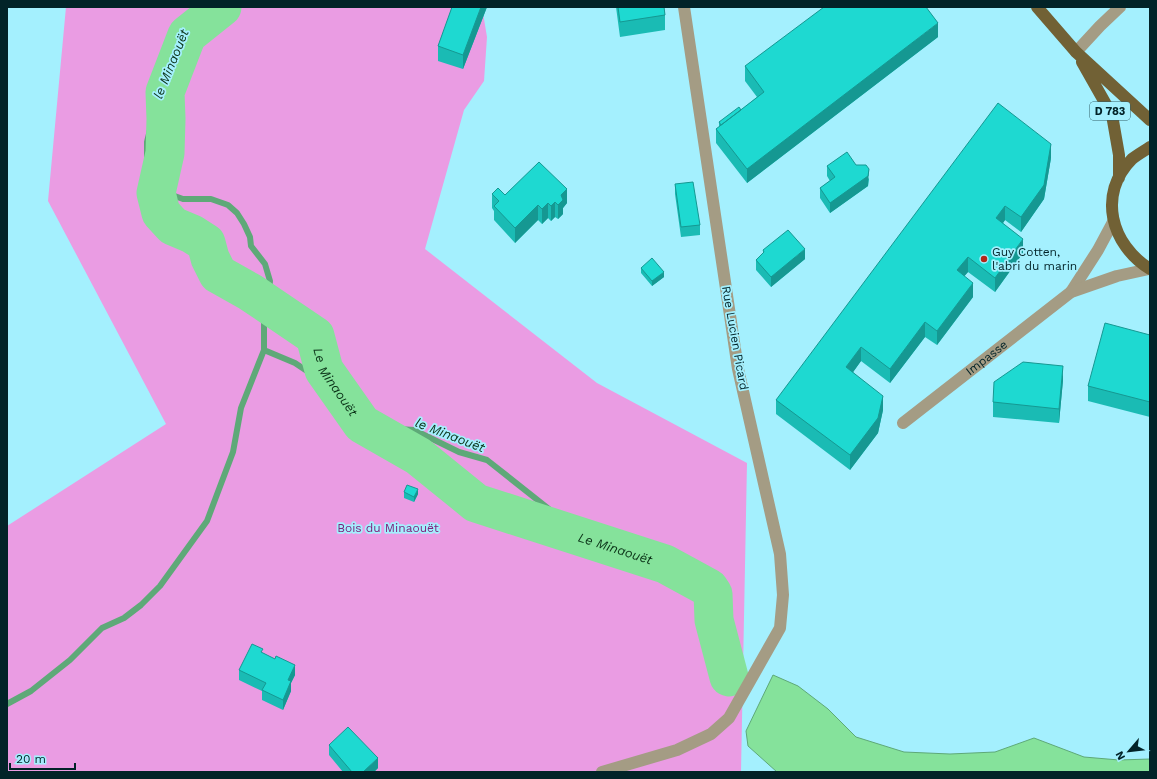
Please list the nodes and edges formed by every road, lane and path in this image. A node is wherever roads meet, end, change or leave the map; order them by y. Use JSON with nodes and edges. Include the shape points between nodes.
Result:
{"nodes":[{"id":1,"x":684,"y":7,"type":"edge"},
{"id":2,"x":1037,"y":7,"type":"edge"},
{"id":3,"x":1120,"y":7,"type":"edge"},
{"id":4,"x":1076,"y":52,"type":"junction"},
{"id":5,"x":1150,"y":120,"type":"edge"},
{"id":6,"x":1150,"y":147,"type":"edge"},
{"id":7,"x":1119,"y":178,"type":"junction"},
{"id":8,"x":1113,"y":222,"type":"junction"},
{"id":9,"x":1150,"y":269,"type":"edge"},
{"id":10,"x":1071,"y":292,"type":"junction"},
{"id":11,"x":903,"y":423,"type":"dead end"},
{"id":12,"x":602,"y":772,"type":"edge"}],
"edges":[{"from":1,"to":12,"type":"street","name":"Rue Lucien Picard","via":[[738,369],[780,554],[783,595],[780,628],[729,718],[712,734],[677,750]]},
{"from":2,"to":4,"type":"main road","number":"D 783"},
{"from":3,"to":4,"type":"street"},
{"from":4,"to":5,"type":"main road","number":"D 783"},
{"from":4,"to":7,"type":"main road","number":"D 783","via":[[1112,114],[1119,155]]},
{"from":6,"to":7,"type":"main road","via":[[1132,159]]},
{"from":7,"to":8,"type":"main road","via":[[1112,199]]},
{"from":8,"to":9,"type":"main road","via":[[1120,241],[1133,257]]},
{"from":8,"to":10,"type":"street"},
{"from":9,"to":10,"type":"street","via":[[1117,276]]},
{"from":10,"to":11,"type":"street","name":"Impasse"}]}
